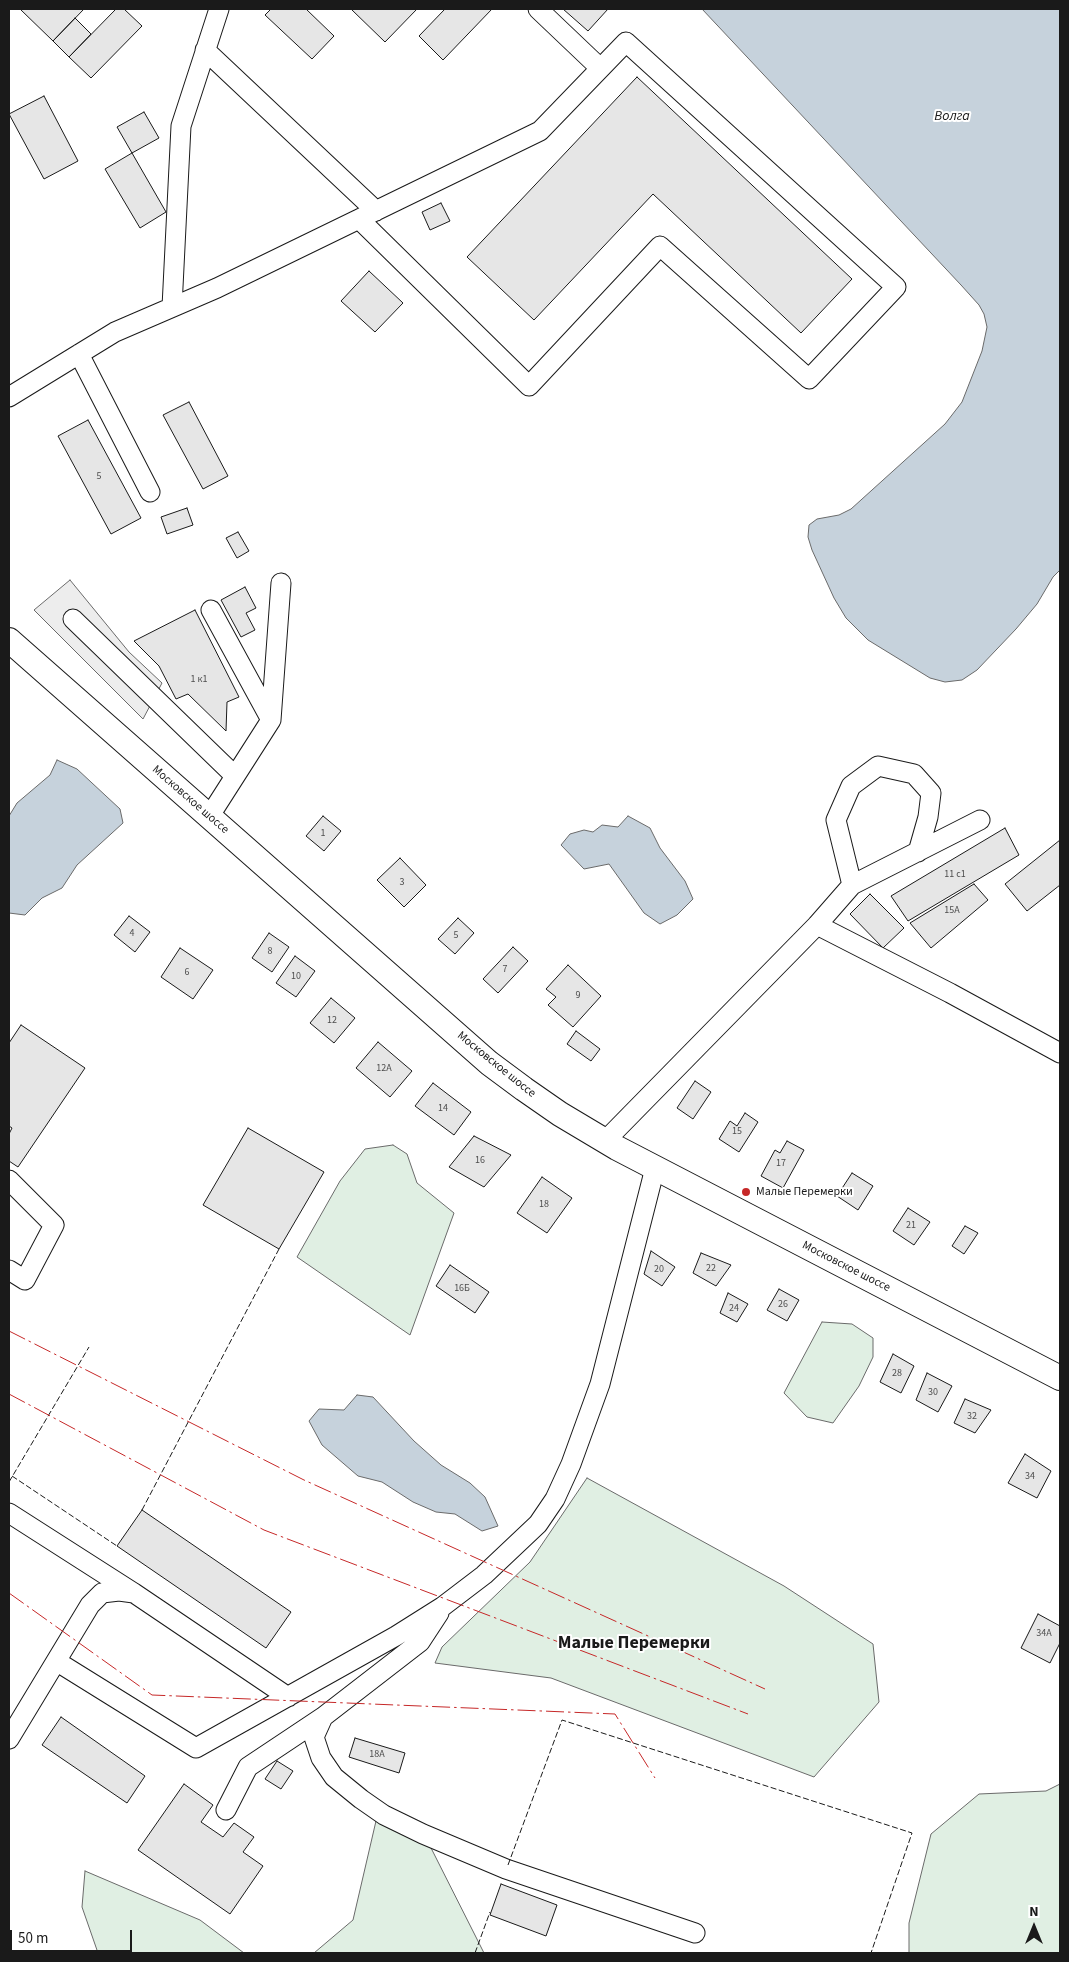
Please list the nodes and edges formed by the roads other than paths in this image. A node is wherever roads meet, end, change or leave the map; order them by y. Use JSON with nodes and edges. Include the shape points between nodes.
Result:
{"nodes":[{"id":1,"x":219,"y":9,"type":"edge"},
{"id":2,"x":538,"y":9,"type":"edge"},
{"id":3,"x":205,"y":50,"type":"junction"},
{"id":4,"x":600,"y":68,"type":"junction"},
{"id":5,"x":376,"y":211,"type":"junction"},
{"id":6,"x":359,"y":219,"type":"junction"},
{"id":7,"x":172,"y":307,"type":"junction"},
{"id":8,"x":78,"y":354,"type":"junction"},
{"id":9,"x":9,"y":397,"type":"edge"},
{"id":10,"x":150,"y":492,"type":"dead end"},
{"id":11,"x":281,"y":583,"type":"dead end"},
{"id":12,"x":211,"y":610,"type":"dead end"},
{"id":13,"x":73,"y":619,"type":"dead end"},
{"id":14,"x":9,"y":640,"type":"edge"},
{"id":15,"x":271,"y":720,"type":"junction"},
{"id":16,"x":235,"y":776,"type":"junction"},
{"id":17,"x":209,"y":817,"type":"junction"},
{"id":18,"x":980,"y":820,"type":"dead end"},
{"id":19,"x":918,"y":852,"type":"junction"},
{"id":20,"x":852,"y":885,"type":"junction"},
{"id":21,"x":817,"y":925,"type":"junction"},
{"id":22,"x":1060,"y":1053,"type":"edge"},
{"id":23,"x":605,"y":1141,"type":"junction"},
{"id":24,"x":655,"y":1168,"type":"junction"},
{"id":25,"x":9,"y":1180,"type":"edge"},
{"id":26,"x":9,"y":1270,"type":"edge"},
{"id":27,"x":1060,"y":1378,"type":"edge"},
{"id":28,"x":9,"y":1513,"type":"edge"},
{"id":29,"x":134,"y":1593,"type":"junction"},
{"id":30,"x":442,"y":1607,"type":"junction"},
{"id":31,"x":56,"y":1661,"type":"junction"},
{"id":32,"x":288,"y":1697,"type":"junction"},
{"id":33,"x":323,"y":1717,"type":"junction"},
{"id":34,"x":9,"y":1739,"type":"edge"},
{"id":35,"x":226,"y":1810,"type":"dead end"},
{"id":36,"x":694,"y":1933,"type":"dead end"}],
"edges":[{"from":1,"to":3,"type":"lane"},
{"from":2,"to":4,"type":"lane"},
{"from":3,"to":5,"type":"lane"},
{"from":3,"to":7,"type":"lane","via":[[181,126]]},
{"from":4,"to":5,"type":"lane","via":[[540,132]]},
{"from":4,"to":6,"type":"lane","via":[[626,42],[896,287],[809,378],[660,246],[529,386]]},
{"from":5,"to":6,"type":"lane"},
{"from":6,"to":7,"type":"lane"},
{"from":7,"to":8,"type":"lane","via":[[115,332]]},
{"from":8,"to":9,"type":"lane"},
{"from":8,"to":10,"type":"lane"},
{"from":11,"to":15,"type":"lane"},
{"from":12,"to":15,"type":"lane"},
{"from":13,"to":16,"type":"lane"},
{"from":14,"to":17,"type":"main road","name":"Московское шоссе"},
{"from":15,"to":16,"type":"lane"},
{"from":16,"to":17,"type":"lane"},
{"from":17,"to":23,"type":"main road","name":"Московское шоссе","via":[[489,1063],[542,1102]]},
{"from":18,"to":19,"type":"lane"},
{"from":19,"to":20,"type":"lane"},
{"from":19,"to":20,"type":"lane","via":[[928,817],[930,793],[914,774],[878,766],[851,786],[836,820]]},
{"from":20,"to":21,"type":"lane"},
{"from":21,"to":22,"type":"lane"},
{"from":21,"to":23,"type":"lane"},
{"from":23,"to":24,"type":"main road","name":"Московское шоссе"},
{"from":24,"to":27,"type":"main road","name":"Московское шоссе"},
{"from":24,"to":30,"type":"lane","via":[[600,1384],[555,1500],[538,1524],[484,1576]]},
{"from":25,"to":26,"type":"lane","via":[[54,1225],[25,1280]]},
{"from":28,"to":29,"type":"lane"},
{"from":29,"to":31,"type":"lane","via":[[102,1593],[90,1604]]},
{"from":29,"to":32,"type":"lane"},
{"from":30,"to":32,"type":"lane"},
{"from":30,"to":33,"type":"lane","via":[[420,1642]]},
{"from":31,"to":32,"type":"lane","via":[[196,1748]]},
{"from":31,"to":34,"type":"lane"},
{"from":33,"to":35,"type":"lane","via":[[248,1767]]},
{"from":33,"to":36,"type":"lane","via":[[314,1737],[321,1758],[334,1777],[384,1815],[506,1870]]}]}
